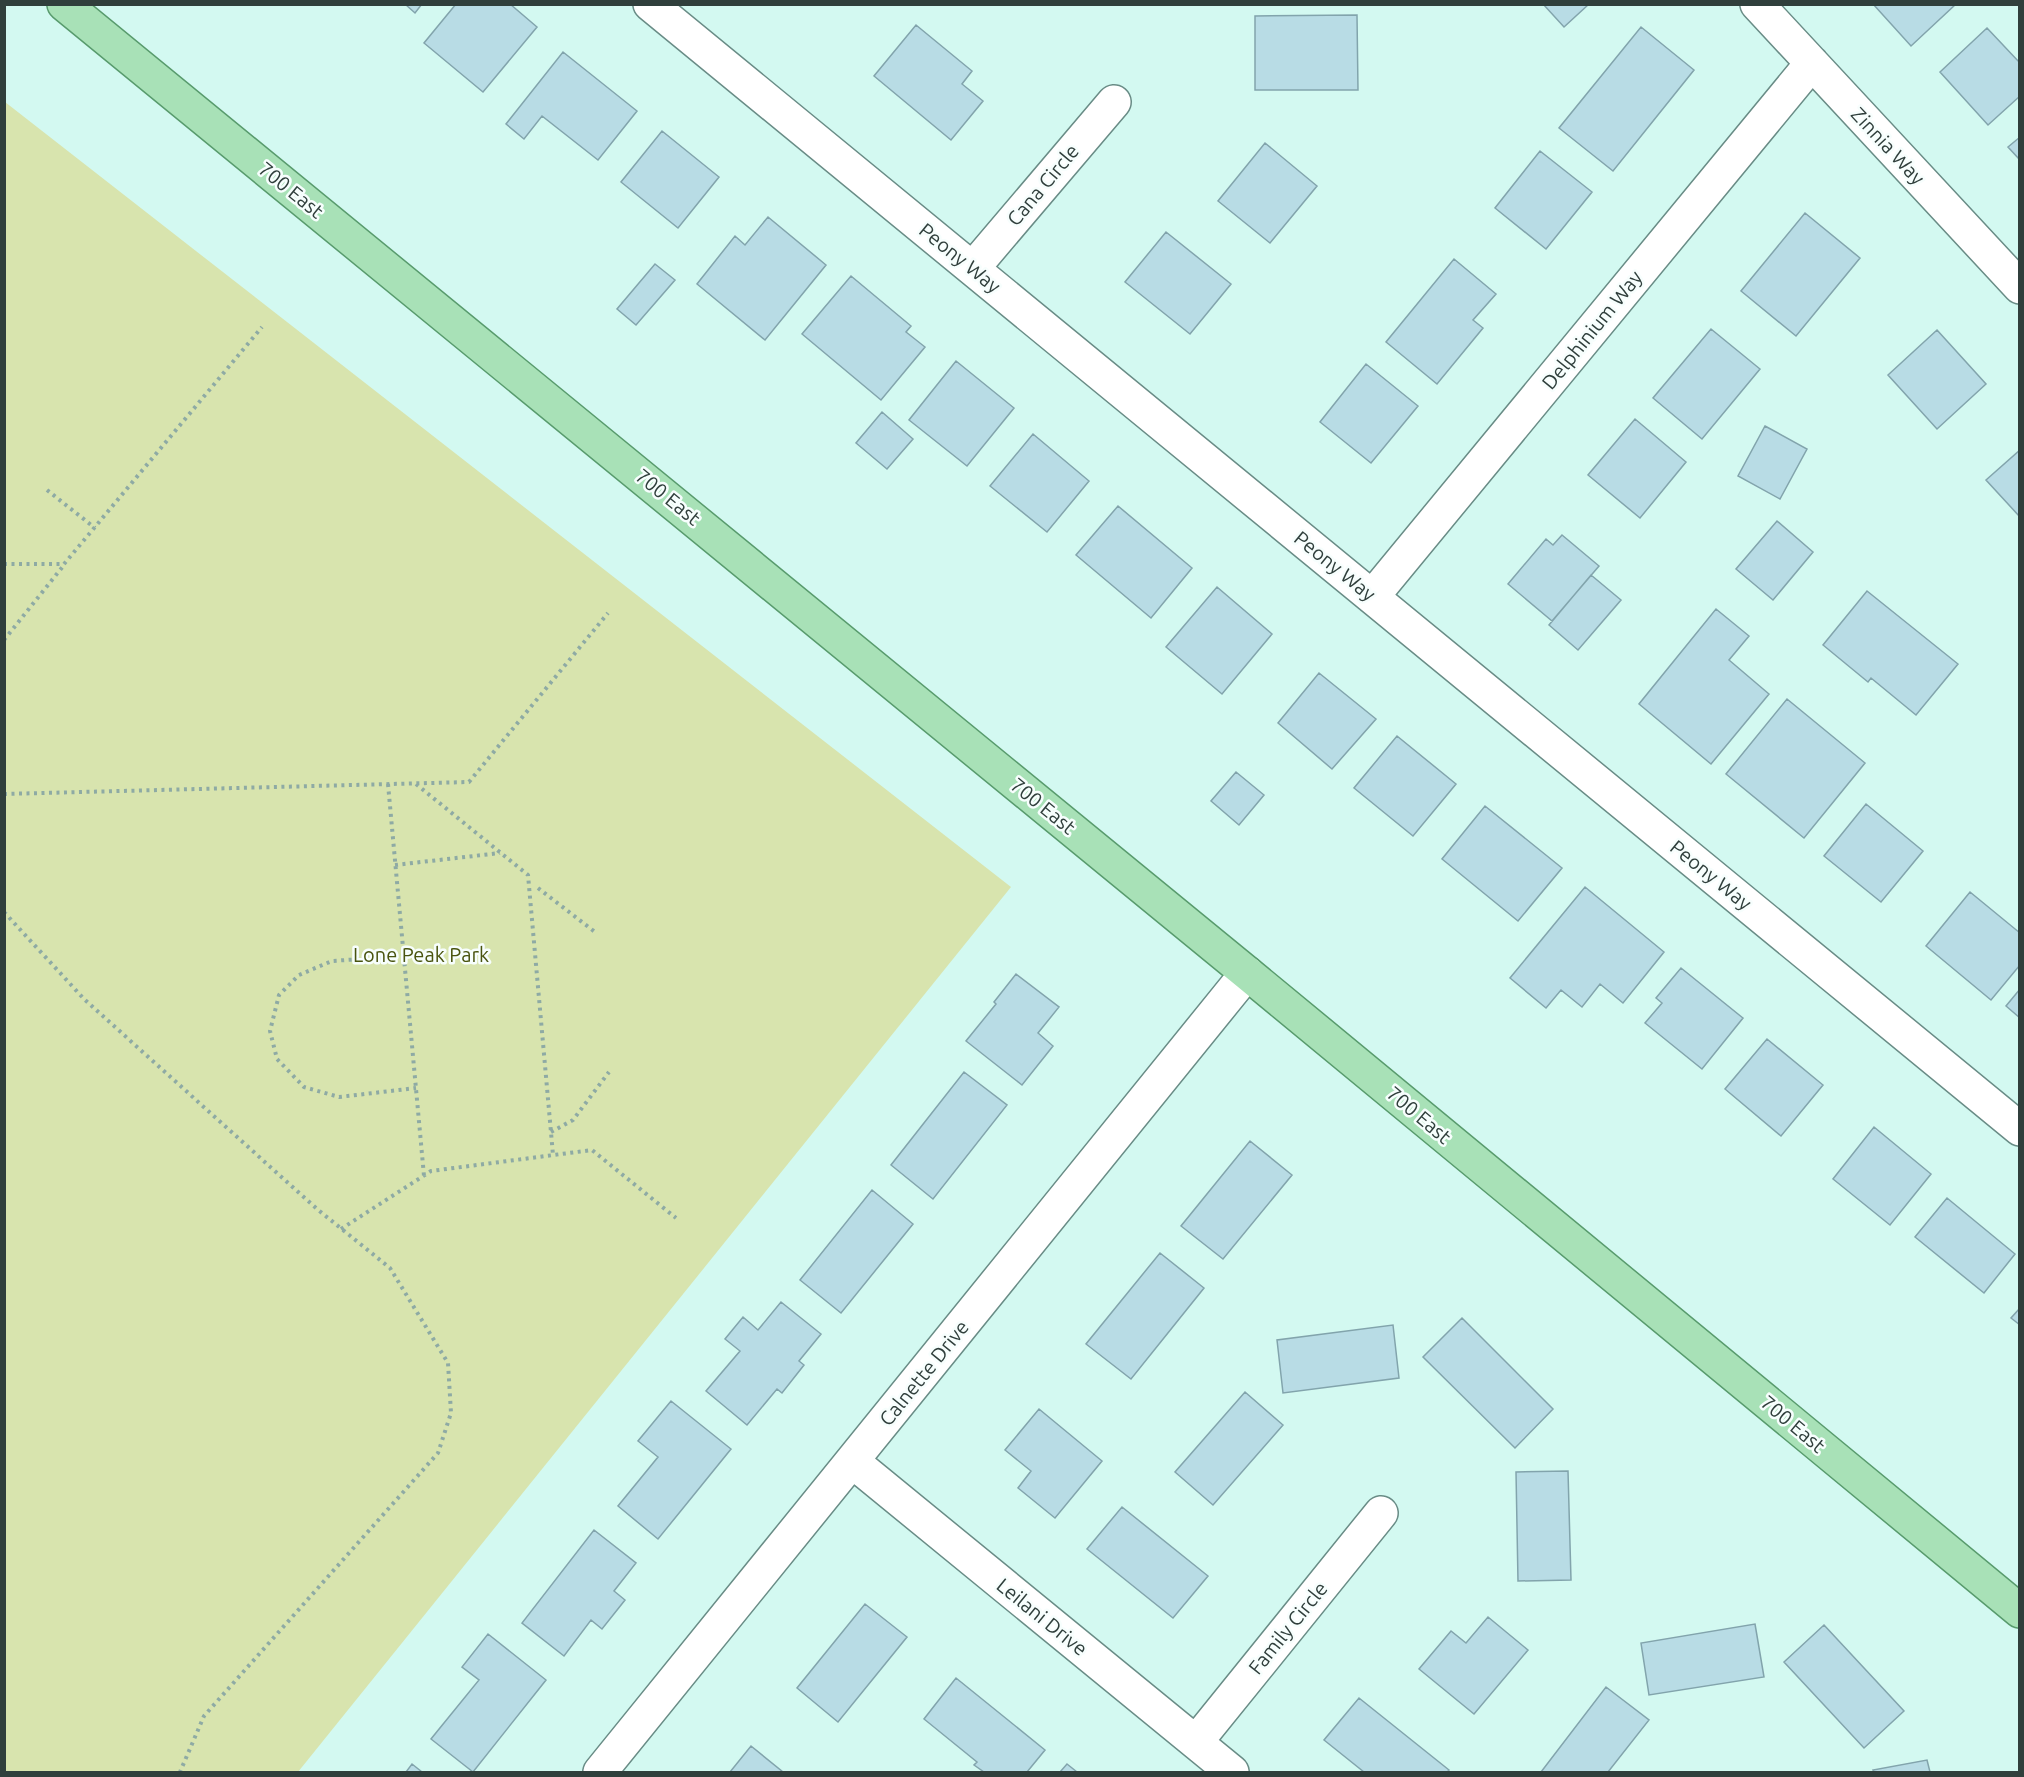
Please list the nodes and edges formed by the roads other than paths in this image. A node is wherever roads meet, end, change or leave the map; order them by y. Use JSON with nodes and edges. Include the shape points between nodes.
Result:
{"nodes":[{"id":1,"x":64,"y":4,"type":"edge"},
{"id":2,"x":650,"y":4,"type":"edge"},
{"id":3,"x":1757,"y":4,"type":"edge"},
{"id":4,"x":1812,"y":63,"type":"junction"},
{"id":5,"x":1114,"y":102,"type":"dead end"},
{"id":6,"x":973,"y":268,"type":"junction"},
{"id":7,"x":2019,"y":287,"type":"edge"},
{"id":8,"x":1372,"y":597,"type":"junction"},
{"id":9,"x":1247,"y":973,"type":"junction"},
{"id":10,"x":2019,"y":1129,"type":"edge"},
{"id":11,"x":852,"y":1461,"type":"junction"},
{"id":12,"x":1381,"y":1513,"type":"dead end"},
{"id":13,"x":2019,"y":1611,"type":"edge"},
{"id":14,"x":1196,"y":1742,"type":"junction"},
{"id":15,"x":600,"y":1773,"type":"edge"},
{"id":16,"x":1232,"y":1773,"type":"edge"}],
"edges":[{"from":1,"to":9,"type":"main road","name":"700 East"},
{"from":2,"to":6,"type":"street","name":"Peony Way"},
{"from":3,"to":4,"type":"street","name":"Zinnia Way"},
{"from":4,"to":7,"type":"street","name":"Zinnia Way"},
{"from":4,"to":8,"type":"street","name":"Delphinium Way"},
{"from":5,"to":6,"type":"street","name":"Cana Circle"},
{"from":6,"to":8,"type":"street","name":"Peony Way"},
{"from":8,"to":10,"type":"street","name":"Peony Way"},
{"from":9,"to":11,"type":"street","name":"Calnette Drive"},
{"from":9,"to":13,"type":"main road","name":"700 East"},
{"from":11,"to":14,"type":"street","name":"Leilani Drive"},
{"from":11,"to":15,"type":"street","name":"Calnette Drive"},
{"from":12,"to":14,"type":"street","name":"Family Circle"},
{"from":14,"to":16,"type":"street","name":"Leilani Drive"}]}
